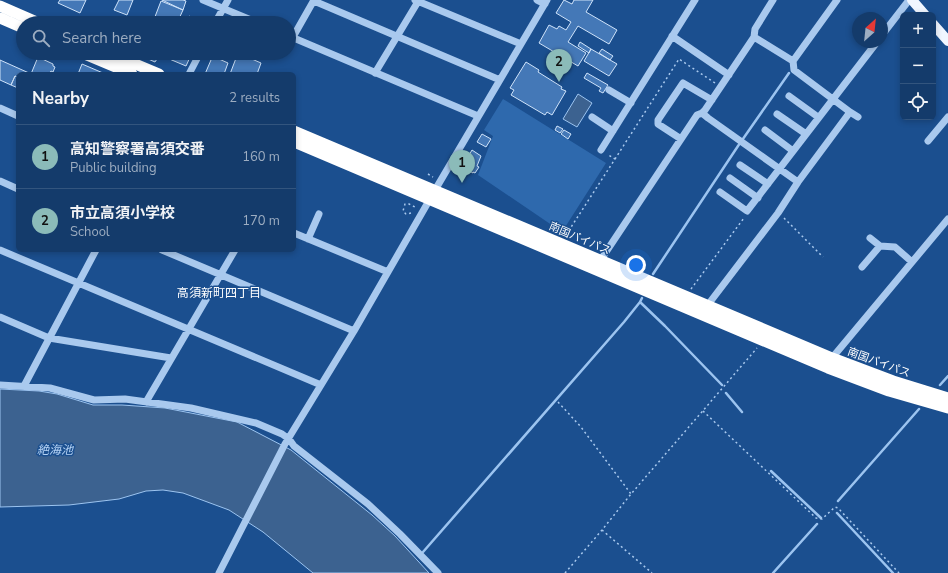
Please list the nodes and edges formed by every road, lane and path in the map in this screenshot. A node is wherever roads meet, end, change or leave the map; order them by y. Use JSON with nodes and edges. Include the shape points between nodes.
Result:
{"nodes":[{"id":1,"x":203,"y":0,"type":"edge"},
{"id":2,"x":228,"y":0,"type":"edge"},
{"id":3,"x":314,"y":0,"type":"edge"},
{"id":4,"x":418,"y":0,"type":"edge"},
{"id":5,"x":537,"y":0,"type":"edge"},
{"id":6,"x":695,"y":0,"type":"edge"},
{"id":7,"x":773,"y":0,"type":"edge"},
{"id":8,"x":836,"y":0,"type":"edge"},
{"id":9,"x":911,"y":0,"type":"edge"},
{"id":10,"x":546,"y":2,"type":"edge"},
{"id":11,"x":0,"y":6,"type":"edge"},
{"id":12,"x":223,"y":9,"type":"junction"},
{"id":13,"x":922,"y":12,"type":"edge"},
{"id":14,"x":23,"y":16,"type":"edge"},
{"id":15,"x":219,"y":16,"type":"edge"},
{"id":16,"x":240,"y":16,"type":"edge"},
{"id":17,"x":0,"y":18,"type":"edge"},
{"id":18,"x":16,"y":25,"type":"edge"},
{"id":19,"x":936,"y":27,"type":"edge"},
{"id":20,"x":888,"y":28,"type":"edge"},
{"id":21,"x":296,"y":29,"type":"edge"},
{"id":22,"x":397,"y":36,"type":"junction"},
{"id":23,"x":672,"y":36,"type":"junction"},
{"id":24,"x":754,"y":37,"type":"junction"},
{"id":25,"x":296,"y":39,"type":"edge"},
{"id":26,"x":948,"y":41,"type":"edge"},
{"id":27,"x":521,"y":44,"type":"junction"},
{"id":28,"x":871,"y":48,"type":"edge"},
{"id":29,"x":99,"y":60,"type":"edge"},
{"id":30,"x":126,"y":60,"type":"edge"},
{"id":31,"x":196,"y":60,"type":"edge"},
{"id":32,"x":793,"y":61,"type":"junction"},
{"id":33,"x":127,"y":72,"type":"edge"},
{"id":34,"x":154,"y":72,"type":"edge"},
{"id":35,"x":190,"y":72,"type":"edge"},
{"id":36,"x":375,"y":73,"type":"junction"},
{"id":37,"x":729,"y":75,"type":"junction"},
{"id":38,"x":500,"y":80,"type":"junction"},
{"id":39,"x":609,"y":90,"type":"dead end"},
{"id":40,"x":789,"y":96,"type":"dead end"},
{"id":41,"x":832,"y":99,"type":"junction"},
{"id":42,"x":712,"y":100,"type":"junction"},
{"id":43,"x":631,"y":103,"type":"junction"},
{"id":44,"x":0,"y":109,"type":"edge"},
{"id":45,"x":850,"y":112,"type":"junction"},
{"id":46,"x":702,"y":113,"type":"junction"},
{"id":47,"x":777,"y":114,"type":"dead end"},
{"id":48,"x":16,"y":115,"type":"edge"},
{"id":49,"x":478,"y":116,"type":"junction"},
{"id":50,"x":592,"y":117,"type":"dead end"},
{"id":51,"x":818,"y":117,"type":"junction"},
{"id":52,"x":948,"y":117,"type":"edge"},
{"id":53,"x":858,"y":118,"type":"dead end"},
{"id":54,"x":613,"y":130,"type":"junction"},
{"id":55,"x":765,"y":130,"type":"dead end"},
{"id":56,"x":296,"y":132,"type":"edge"},
{"id":57,"x":806,"y":134,"type":"junction"},
{"id":58,"x":681,"y":140,"type":"junction"},
{"id":59,"x":928,"y":141,"type":"dead end"},
{"id":60,"x":296,"y":143,"type":"edge"},
{"id":61,"x":601,"y":150,"type":"joint"},
{"id":62,"x":793,"y":151,"type":"junction"},
{"id":63,"x":740,"y":165,"type":"dead end"},
{"id":64,"x":779,"y":169,"type":"junction"},
{"id":65,"x":428,"y":174,"type":"dead end"},
{"id":66,"x":435,"y":178,"type":"dead end"},
{"id":67,"x":730,"y":178,"type":"dead end"},
{"id":68,"x":0,"y":181,"type":"edge"},
{"id":69,"x":798,"y":182,"type":"junction"},
{"id":70,"x":768,"y":184,"type":"junction"},
{"id":71,"x":16,"y":188,"type":"edge"},
{"id":72,"x":436,"y":190,"type":"junction"},
{"id":73,"x":720,"y":192,"type":"dead end"},
{"id":74,"x":758,"y":198,"type":"junction"},
{"id":75,"x":430,"y":200,"type":"junction"},
{"id":76,"x":417,"y":208,"type":"dead end"},
{"id":77,"x":747,"y":212,"type":"junction"},
{"id":78,"x":411,"y":213,"type":"dead end"},
{"id":79,"x":778,"y":213,"type":"junction"},
{"id":80,"x":319,"y":214,"type":"dead end"},
{"id":81,"x":948,"y":218,"type":"edge"},
{"id":82,"x":296,"y":234,"type":"edge"},
{"id":83,"x":565,"y":237,"type":"dead end"},
{"id":84,"x":870,"y":238,"type":"dead end"},
{"id":85,"x":308,"y":239,"type":"junction"},
{"id":86,"x":880,"y":246,"type":"junction"},
{"id":87,"x":0,"y":250,"type":"edge"},
{"id":88,"x":95,"y":252,"type":"edge"},
{"id":89,"x":167,"y":252,"type":"edge"},
{"id":90,"x":234,"y":252,"type":"edge"},
{"id":91,"x":823,"y":257,"type":"dead end"},
{"id":92,"x":600,"y":261,"type":"junction"},
{"id":93,"x":912,"y":262,"type":"junction"},
{"id":94,"x":862,"y":267,"type":"dead end"},
{"id":95,"x":388,"y":272,"type":"junction"},
{"id":96,"x":220,"y":275,"type":"junction"},
{"id":97,"x":79,"y":283,"type":"junction"},
{"id":98,"x":689,"y":292,"type":"dead end"},
{"id":99,"x":707,"y":306,"type":"junction"},
{"id":100,"x":0,"y":317,"type":"edge"},
{"id":101,"x":188,"y":329,"type":"junction"},
{"id":102,"x":354,"y":331,"type":"junction"},
{"id":103,"x":49,"y":338,"type":"junction"},
{"id":104,"x":761,"y":340,"type":"junction"},
{"id":105,"x":171,"y":358,"type":"junction"},
{"id":106,"x":832,"y":358,"type":"junction"},
{"id":107,"x":320,"y":385,"type":"junction"},
{"id":108,"x":0,"y":386,"type":"edge"},
{"id":109,"x":24,"y":386,"type":"junction"},
{"id":110,"x":948,"y":398,"type":"edge"},
{"id":111,"x":146,"y":402,"type":"junction"},
{"id":112,"x":558,"y":402,"type":"dead end"},
{"id":113,"x":948,"y":408,"type":"edge"},
{"id":114,"x":703,"y":411,"type":"junction"},
{"id":115,"x":287,"y":442,"type":"junction"},
{"id":116,"x":631,"y":494,"type":"junction"},
{"id":117,"x":602,"y":530,"type":"junction"},
{"id":118,"x":219,"y":573,"type":"edge"},
{"id":119,"x":438,"y":573,"type":"edge"},
{"id":120,"x":565,"y":573,"type":"edge"},
{"id":121,"x":652,"y":573,"type":"edge"},
{"id":122,"x":900,"y":573,"type":"edge"}],
"edges":[{"from":1,"to":12,"type":"street"},
{"from":2,"to":12,"type":"street"},
{"from":3,"to":21,"type":"street"},
{"from":3,"to":22,"type":"street"},
{"from":4,"to":22,"type":"street"},
{"from":4,"to":27,"type":"street"},
{"from":5,"to":10,"type":"street"},
{"from":6,"to":23,"type":"street"},
{"from":7,"to":24,"type":"street","via":[[755,29]]},
{"from":8,"to":32,"type":"street"},
{"from":9,"to":13,"type":"main road"},
{"from":9,"to":20,"type":"street"},
{"from":10,"to":27,"type":"street"},
{"from":11,"to":14,"type":"highway"},
{"from":12,"to":15,"type":"street"},
{"from":12,"to":16,"type":"street"},
{"from":17,"to":18,"type":"highway"},
{"from":19,"to":26,"type":"main road"},
{"from":22,"to":36,"type":"street"},
{"from":22,"to":38,"type":"street"},
{"from":23,"to":37,"type":"street"},
{"from":23,"to":43,"type":"street"},
{"from":24,"to":32,"type":"street"},
{"from":24,"to":37,"type":"street"},
{"from":25,"to":36,"type":"street"},
{"from":27,"to":38,"type":"street"},
{"from":28,"to":41,"type":"street"},
{"from":29,"to":33,"type":"highway"},
{"from":30,"to":34,"type":"highway"},
{"from":31,"to":35,"type":"street"},
{"from":32,"to":41,"type":"street","via":[[794,70]]},
{"from":36,"to":49,"type":"street"},
{"from":37,"to":42,"type":"street"},
{"from":38,"to":49,"type":"street"},
{"from":39,"to":43,"type":"street"},
{"from":40,"to":51,"type":"street"},
{"from":41,"to":45,"type":"street"},
{"from":41,"to":51,"type":"street"},
{"from":42,"to":46,"type":"street"},
{"from":42,"to":58,"type":"street","via":[[683,83],[658,120],[658,124]]},
{"from":43,"to":54,"type":"street"},
{"from":44,"to":48,"type":"street"},
{"from":45,"to":53,"type":"street"},
{"from":45,"to":69,"type":"street"},
{"from":46,"to":58,"type":"street"},
{"from":46,"to":64,"type":"street"},
{"from":47,"to":57,"type":"street"},
{"from":49,"to":72,"type":"street"},
{"from":50,"to":54,"type":"street"},
{"from":51,"to":57,"type":"street"},
{"from":52,"to":59,"type":"street"},
{"from":54,"to":61,"type":"street"},
{"from":55,"to":62,"type":"street"},
{"from":56,"to":72,"type":"highway","name":"南国バイパス"},
{"from":57,"to":62,"type":"street"},
{"from":58,"to":92,"type":"street"},
{"from":60,"to":75,"type":"highway","name":"南国バイパス"},
{"from":61,"to":83,"type":"path","via":[[615,159]]},
{"from":62,"to":64,"type":"street"},
{"from":63,"to":70,"type":"street"},
{"from":64,"to":69,"type":"street"},
{"from":64,"to":70,"type":"street"},
{"from":65,"to":66,"type":"path"},
{"from":67,"to":74,"type":"street"},
{"from":68,"to":71,"type":"street"},
{"from":69,"to":79,"type":"street"},
{"from":70,"to":74,"type":"street"},
{"from":72,"to":75,"type":"street"},
{"from":72,"to":92,"type":"highway","name":"南国バイパス"},
{"from":73,"to":77,"type":"street"},
{"from":74,"to":77,"type":"street"},
{"from":75,"to":95,"type":"street"},
{"from":75,"to":104,"type":"highway","name":"南国バイパス"},
{"from":76,"to":78,"type":"path","via":[[407,204],[403,211],[406,214]]},
{"from":77,"to":98,"type":"path"},
{"from":79,"to":91,"type":"path"},
{"from":79,"to":99,"type":"street"},
{"from":80,"to":85,"type":"street"},
{"from":81,"to":93,"type":"street"},
{"from":82,"to":85,"type":"street"},
{"from":84,"to":86,"type":"street"},
{"from":85,"to":95,"type":"street"},
{"from":86,"to":93,"type":"street","via":[[895,247]]},
{"from":86,"to":94,"type":"street"},
{"from":87,"to":97,"type":"street"},
{"from":88,"to":97,"type":"street"},
{"from":89,"to":96,"type":"street"},
{"from":90,"to":96,"type":"street"},
{"from":92,"to":99,"type":"highway","name":"南国バイパス"},
{"from":93,"to":106,"type":"street"},
{"from":95,"to":102,"type":"street"},
{"from":96,"to":101,"type":"street"},
{"from":96,"to":102,"type":"street"},
{"from":97,"to":101,"type":"street"},
{"from":97,"to":103,"type":"street"},
{"from":99,"to":106,"type":"highway","name":"南国バイパス"},
{"from":100,"to":103,"type":"street"},
{"from":101,"to":105,"type":"street"},
{"from":101,"to":107,"type":"street"},
{"from":102,"to":107,"type":"street"},
{"from":103,"to":105,"type":"street"},
{"from":103,"to":109,"type":"street"},
{"from":104,"to":113,"type":"highway","name":"南国バイパス","via":[[889,391]]},
{"from":104,"to":114,"type":"path"},
{"from":105,"to":111,"type":"street"},
{"from":106,"to":110,"type":"highway","name":"南国バイパス"},
{"from":107,"to":115,"type":"street"},
{"from":108,"to":109,"type":"street"},
{"from":109,"to":111,"type":"street","via":[[50,388],[94,400],[124,399]]},
{"from":111,"to":115,"type":"street","via":[[191,408],[256,423]]},
{"from":112,"to":116,"type":"path","via":[[581,427]]},
{"from":114,"to":116,"type":"path"},
{"from":114,"to":122,"type":"path","via":[[816,518],[822,519],[835,507],[838,508]]},
{"from":115,"to":118,"type":"street"},
{"from":115,"to":119,"type":"street","via":[[368,504]]},
{"from":116,"to":117,"type":"path"},
{"from":117,"to":120,"type":"path"},
{"from":117,"to":121,"type":"path"}]}
